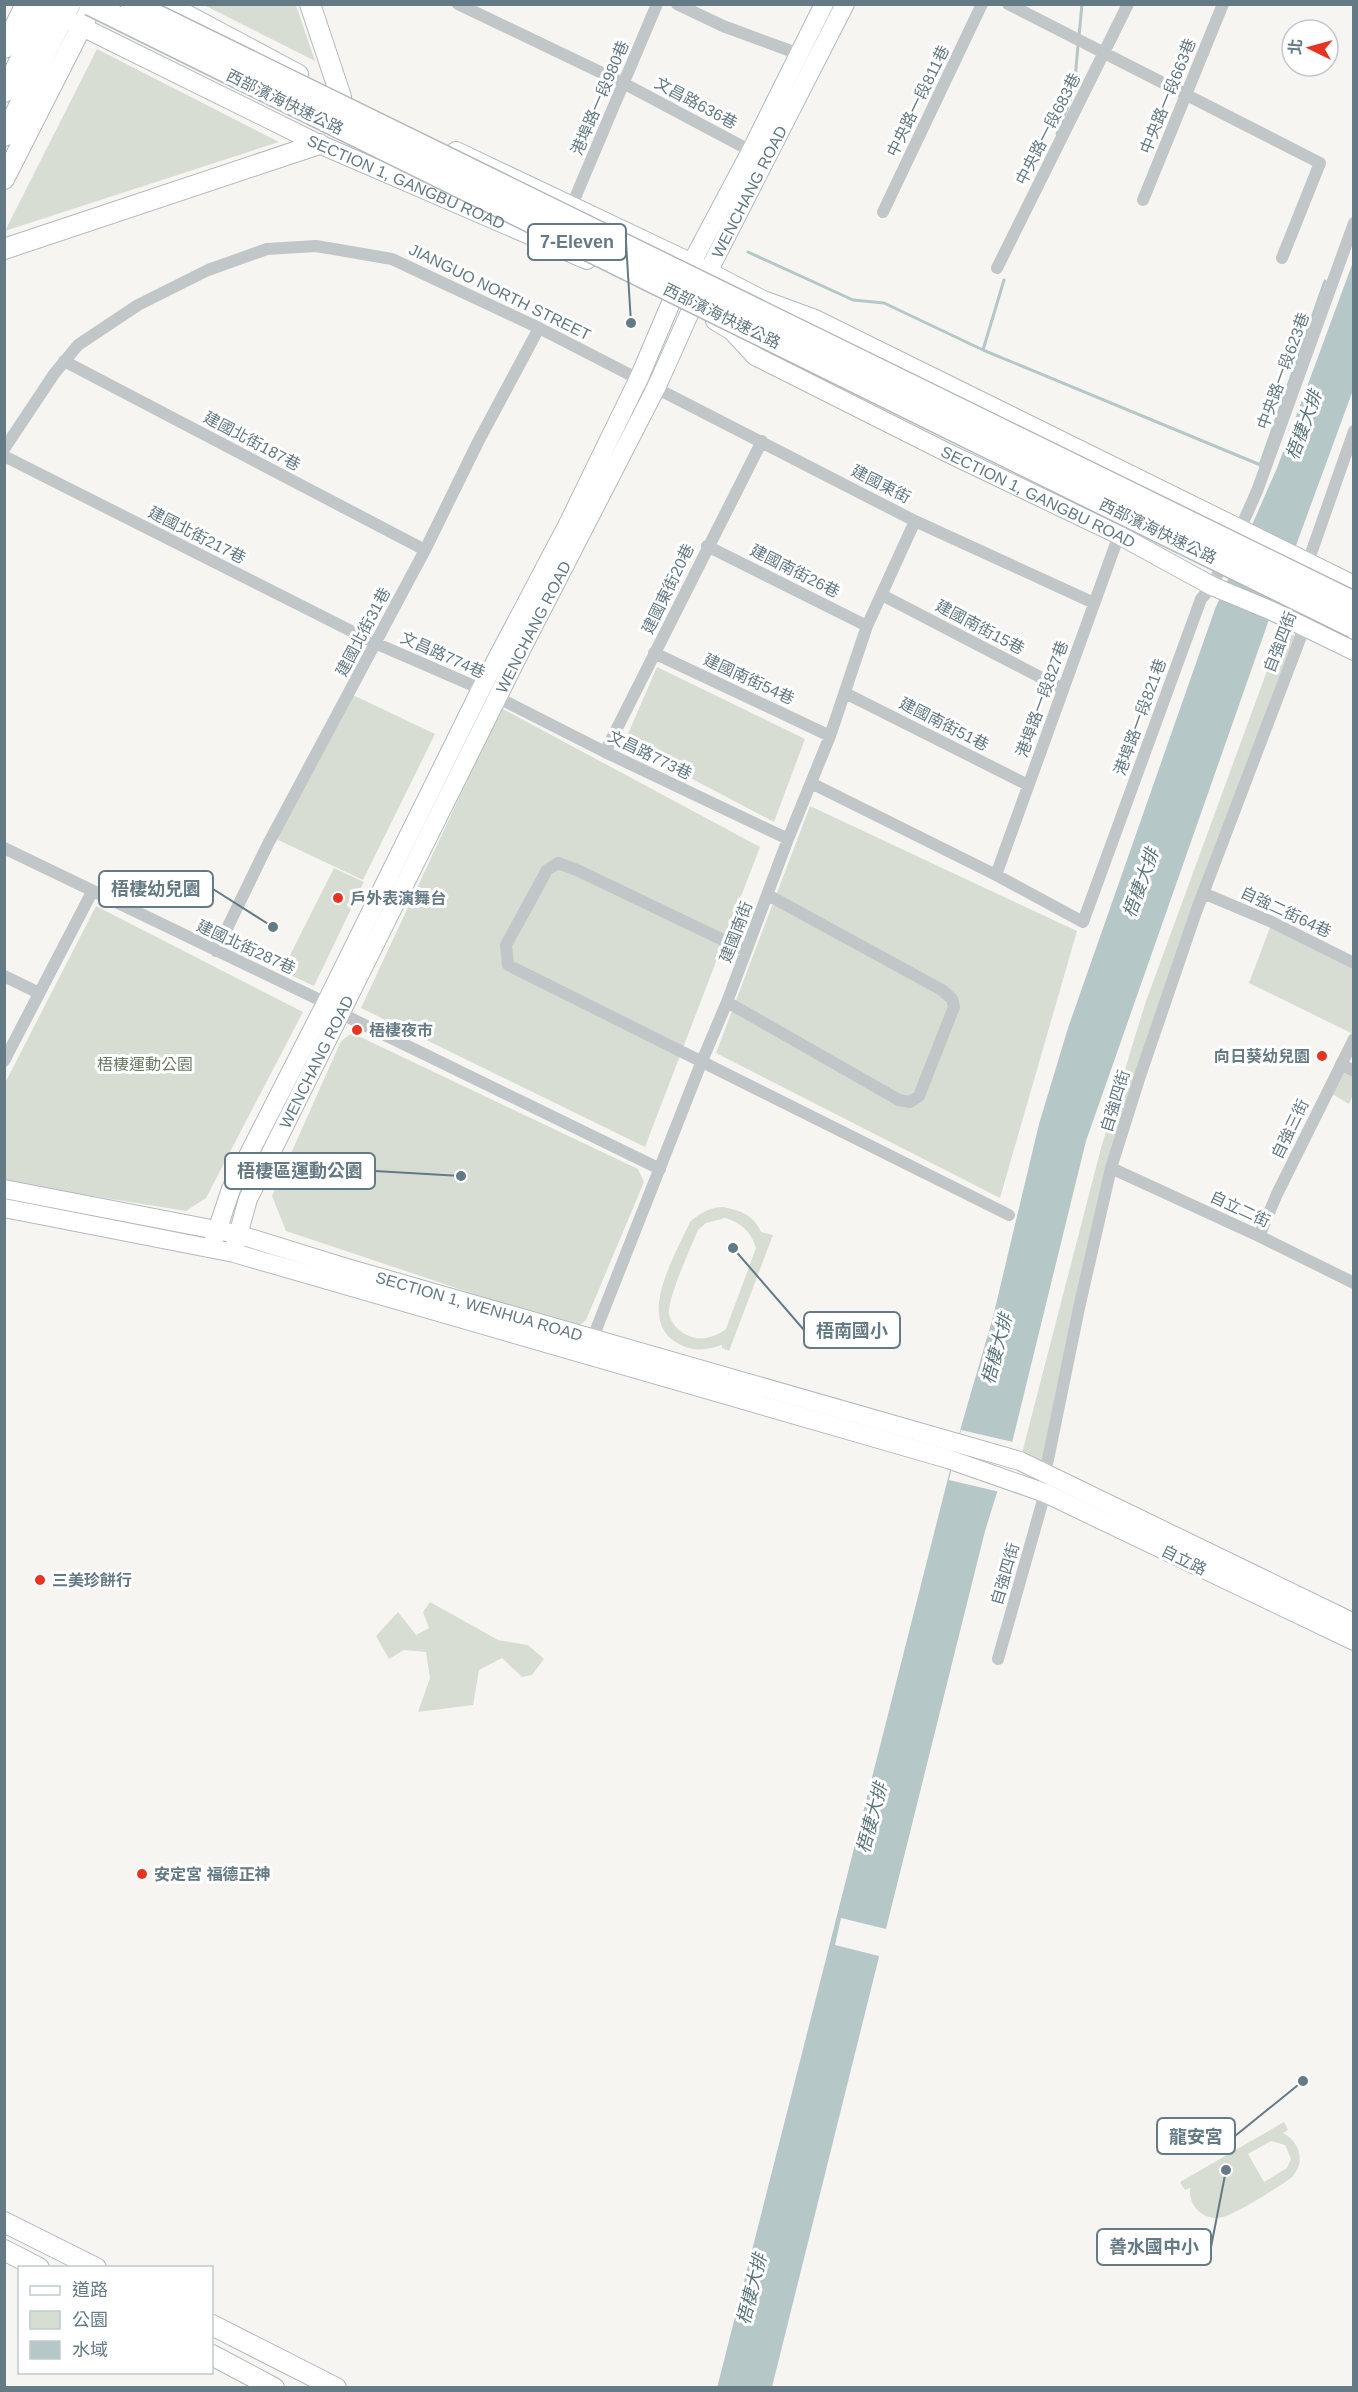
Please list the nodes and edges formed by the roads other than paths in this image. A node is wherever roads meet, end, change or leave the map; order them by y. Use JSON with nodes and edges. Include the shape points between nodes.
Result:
{"nodes":[{"id":1,"x":26,"y":4,"type":"edge"},
{"id":2,"x":91,"y":4,"type":"edge"},
{"id":3,"x":132,"y":4,"type":"edge"},
{"id":4,"x":168,"y":4,"type":"edge"},
{"id":5,"x":310,"y":4,"type":"edge"},
{"id":6,"x":458,"y":4,"type":"edge"},
{"id":7,"x":657,"y":4,"type":"edge"},
{"id":8,"x":677,"y":4,"type":"edge"},
{"id":9,"x":824,"y":4,"type":"edge"},
{"id":10,"x":845,"y":4,"type":"edge"},
{"id":11,"x":982,"y":4,"type":"edge"},
{"id":12,"x":1008,"y":4,"type":"edge"},
{"id":13,"x":1128,"y":4,"type":"edge"},
{"id":14,"x":1223,"y":4,"type":"edge"},
{"id":15,"x":44,"y":6,"type":"edge"},
{"id":16,"x":67,"y":11,"type":"edge"},
{"id":17,"x":82,"y":27,"type":"junction"},
{"id":18,"x":4,"y":48,"type":"edge"},
{"id":19,"x":800,"y":54,"type":"junction"},
{"id":20,"x":1104,"y":55,"type":"junction"},
{"id":21,"x":624,"y":84,"type":"junction"},
{"id":22,"x":4,"y":92,"type":"edge"},
{"id":23,"x":1187,"y":95,"type":"junction"},
{"id":24,"x":341,"y":97,"type":"junction"},
{"id":25,"x":4,"y":136,"type":"edge"},
{"id":26,"x":319,"y":144,"type":"junction"},
{"id":27,"x":751,"y":151,"type":"junction"},
{"id":28,"x":4,"y":179,"type":"edge"},
{"id":29,"x":1143,"y":200,"type":"dead end"},
{"id":30,"x":572,"y":205,"type":"junction"},
{"id":31,"x":883,"y":212,"type":"dead end"},
{"id":32,"x":1353,"y":223,"type":"edge"},
{"id":33,"x":4,"y":249,"type":"edge"},
{"id":34,"x":1282,"y":258,"type":"dead end"},
{"id":35,"x":700,"y":268,"type":"junction"},
{"id":36,"x":997,"y":268,"type":"dead end"},
{"id":37,"x":673,"y":298,"type":"junction"},
{"id":38,"x":763,"y":300,"type":"junction"},
{"id":39,"x":690,"y":308,"type":"junction"},
{"id":40,"x":539,"y":328,"type":"junction"},
{"id":41,"x":732,"y":331,"type":"junction"},
{"id":42,"x":64,"y":361,"type":"junction"},
{"id":43,"x":844,"y":363,"type":"junction"},
{"id":44,"x":639,"y":378,"type":"junction"},
{"id":45,"x":656,"y":388,"type":"junction"},
{"id":46,"x":1353,"y":431,"type":"edge"},
{"id":47,"x":762,"y":441,"type":"junction"},
{"id":48,"x":4,"y":448,"type":"edge"},
{"id":49,"x":4,"y":456,"type":"edge"},
{"id":50,"x":915,"y":520,"type":"junction"},
{"id":51,"x":1241,"y":529,"type":"junction"},
{"id":52,"x":1119,"y":535,"type":"junction"},
{"id":53,"x":707,"y":546,"type":"junction"},
{"id":54,"x":425,"y":550,"type":"junction"},
{"id":55,"x":1227,"y":553,"type":"junction"},
{"id":56,"x":1308,"y":562,"type":"junction"},
{"id":57,"x":1327,"y":571,"type":"junction"},
{"id":58,"x":1353,"y":585,"type":"edge"},
{"id":59,"x":1212,"y":586,"type":"junction"},
{"id":60,"x":882,"y":595,"type":"junction"},
{"id":61,"x":1353,"y":595,"type":"edge"},
{"id":62,"x":1316,"y":596,"type":"junction"},
{"id":63,"x":1094,"y":603,"type":"junction"},
{"id":64,"x":1353,"y":603,"type":"edge"},
{"id":65,"x":1353,"y":614,"type":"edge"},
{"id":66,"x":867,"y":626,"type":"junction"},
{"id":67,"x":1303,"y":626,"type":"junction"},
{"id":68,"x":1353,"y":627,"type":"edge"},
{"id":69,"x":1353,"y":640,"type":"edge"},
{"id":70,"x":375,"y":643,"type":"junction"},
{"id":71,"x":1353,"y":651,"type":"edge"},
{"id":72,"x":654,"y":653,"type":"junction"},
{"id":73,"x":481,"y":689,"type":"junction"},
{"id":74,"x":1063,"y":689,"type":"junction"},
{"id":75,"x":844,"y":693,"type":"junction"},
{"id":76,"x":498,"y":698,"type":"junction"},
{"id":77,"x":830,"y":736,"type":"junction"},
{"id":78,"x":605,"y":752,"type":"junction"},
{"id":79,"x":812,"y":783,"type":"junction"},
{"id":80,"x":1028,"y":785,"type":"junction"},
{"id":81,"x":788,"y":839,"type":"junction"},
{"id":82,"x":4,"y":848,"type":"edge"},
{"id":83,"x":996,"y":875,"type":"junction"},
{"id":84,"x":92,"y":892,"type":"junction"},
{"id":85,"x":1203,"y":893,"type":"junction"},
{"id":86,"x":768,"y":896,"type":"junction"},
{"id":87,"x":216,"y":951,"type":"junction"},
{"id":88,"x":746,"y":951,"type":"junction"},
{"id":89,"x":1353,"y":963,"type":"edge"},
{"id":90,"x":4,"y":976,"type":"edge"},
{"id":91,"x":39,"y":993,"type":"junction"},
{"id":92,"x":728,"y":1002,"type":"junction"},
{"id":93,"x":326,"y":1003,"type":"junction"},
{"id":94,"x":342,"y":1014,"type":"junction"},
{"id":95,"x":1353,"y":1039,"type":"edge"},
{"id":96,"x":702,"y":1060,"type":"junction"},
{"id":97,"x":4,"y":1061,"type":"edge"},
{"id":98,"x":1341,"y":1064,"type":"junction"},
{"id":99,"x":1353,"y":1071,"type":"edge"},
{"id":100,"x":1112,"y":1168,"type":"junction"},
{"id":101,"x":660,"y":1169,"type":"junction"},
{"id":102,"x":4,"y":1189,"type":"edge"},
{"id":103,"x":4,"y":1208,"type":"edge"},
{"id":104,"x":1010,"y":1215,"type":"dead end"},
{"id":105,"x":217,"y":1229,"type":"junction"},
{"id":106,"x":237,"y":1234,"type":"junction"},
{"id":107,"x":1259,"y":1236,"type":"junction"},
{"id":108,"x":212,"y":1248,"type":"junction"},
{"id":109,"x":234,"y":1253,"type":"junction"},
{"id":110,"x":1353,"y":1283,"type":"edge"},
{"id":111,"x":589,"y":1346,"type":"junction"},
{"id":112,"x":950,"y":1450,"type":"junction"},
{"id":113,"x":1045,"y":1474,"type":"junction"},
{"id":114,"x":1045,"y":1493,"type":"junction"},
{"id":115,"x":1353,"y":1623,"type":"edge"},
{"id":116,"x":1353,"y":1641,"type":"edge"},
{"id":117,"x":998,"y":1659,"type":"dead end"},
{"id":118,"x":6,"y":2240,"type":"edge"},
{"id":119,"x":37,"y":2266,"type":"edge"},
{"id":120,"x":90,"y":2266,"type":"edge"},
{"id":121,"x":213,"y":2326,"type":"edge"},
{"id":122,"x":213,"y":2356,"type":"edge"},
{"id":123,"x":274,"y":2388,"type":"edge"},
{"id":124,"x":336,"y":2388,"type":"edge"}],
"edges":[{"from":1,"to":18,"type":"main road"},
{"from":2,"to":17,"type":"main road"},
{"from":2,"to":68,"type":"highway","name":"西部濱海快速公路","bridge":true},
{"from":3,"to":64,"type":"highway","name":"西部濱海快速公路","bridge":true},
{"from":4,"to":24,"type":"street","name":"SECTION 1, GANGBU ROAD"},
{"from":5,"to":24,"type":"main road"},
{"from":6,"to":21,"type":"street","name":"文昌路636巷"},
{"from":7,"to":21,"type":"street","name":"港埠路一段980巷"},
{"from":8,"to":19,"type":"street","via":[[723,26]]},
{"from":9,"to":19,"type":"street","name":"WENCHANG ROAD"},
{"from":10,"to":35,"type":"street","name":"WENCHANG ROAD"},
{"from":11,"to":31,"type":"street","name":"中央路一段811巷"},
{"from":12,"to":20,"type":"street"},
{"from":13,"to":20,"type":"street","name":"中央路一段683巷"},
{"from":14,"to":23,"type":"street","name":"中央路一段663巷"},
{"from":15,"to":16,"type":"street","name":"SECTION 1, GANGBU ROAD"},
{"from":15,"to":22,"type":"main road"},
{"from":16,"to":17,"type":"street","name":"SECTION 1, GANGBU ROAD"},
{"from":16,"to":25,"type":"main road"},
{"from":17,"to":26,"type":"street","name":"SECTION 1, GANGBU ROAD"},
{"from":17,"to":28,"type":"main road"},
{"from":19,"to":27,"type":"street","name":"WENCHANG ROAD"},
{"from":20,"to":23,"type":"street"},
{"from":20,"to":36,"type":"street","name":"中央路一段683巷"},
{"from":21,"to":27,"type":"street","name":"文昌路636巷"},
{"from":21,"to":30,"type":"street","name":"港埠路一段980巷"},
{"from":23,"to":29,"type":"street","name":"中央路一段663巷"},
{"from":23,"to":34,"type":"street","via":[[1320,163]]},
{"from":24,"to":30,"type":"street","name":"SECTION 1, GANGBU ROAD"},
{"from":26,"to":33,"type":"main road"},
{"from":26,"to":37,"type":"street","name":"SECTION 1, GANGBU ROAD"},
{"from":27,"to":35,"type":"street","name":"WENCHANG ROAD"},
{"from":30,"to":35,"type":"street","name":"SECTION 1, GANGBU ROAD"},
{"from":32,"to":51,"type":"street","name":"中央路一段623巷"},
{"from":35,"to":37,"type":"street","name":"WENCHANG ROAD"},
{"from":35,"to":38,"type":"street","name":"SECTION 1, GANGBU ROAD"},
{"from":35,"to":39,"type":"street","name":"WENCHANG ROAD"},
{"from":37,"to":39,"type":"street","name":"SECTION 1, GANGBU ROAD"},
{"from":37,"to":44,"type":"street","name":"WENCHANG ROAD"},
{"from":38,"to":43,"type":"street","name":"SECTION 1, GANGBU ROAD"},
{"from":38,"to":51,"type":"street","name":"SECTION 1, GANGBU ROAD","via":[[815,319]]},
{"from":38,"to":61,"type":"highway"},
{"from":39,"to":41,"type":"street","name":"SECTION 1, GANGBU ROAD"},
{"from":39,"to":45,"type":"street","name":"WENCHANG ROAD"},
{"from":40,"to":42,"type":"street","name":"JIANGUO NORTH STREET","via":[[392,259],[316,246],[267,249],[208,270],[138,305],[78,345]]},
{"from":40,"to":44,"type":"street","name":"JIANGUO NORTH STREET"},
{"from":40,"to":54,"type":"street","name":"建國北街31巷"},
{"from":41,"to":43,"type":"street","name":"SECTION 1, GANGBU ROAD","via":[[776,340]]},
{"from":41,"to":52,"type":"street","name":"SECTION 1, GANGBU ROAD","via":[[755,356]]},
{"from":41,"to":69,"type":"highway"},
{"from":42,"to":48,"type":"street","name":"JIANGUO NORTH STREET"},
{"from":42,"to":54,"type":"street","name":"建國北街187巷"},
{"from":43,"to":55,"type":"street","name":"SECTION 1, GANGBU ROAD"},
{"from":44,"to":45,"type":"street","name":"JIANGUO NORTH STREET"},
{"from":44,"to":73,"type":"street","name":"WENCHANG ROAD"},
{"from":45,"to":47,"type":"street","name":"建國東街"},
{"from":45,"to":76,"type":"street","name":"WENCHANG ROAD"},
{"from":46,"to":56,"type":"street"},
{"from":47,"to":50,"type":"street","name":"建國東街"},
{"from":47,"to":53,"type":"street","name":"建國東街20巷"},
{"from":49,"to":70,"type":"street","name":"建國北街217巷"},
{"from":50,"to":60,"type":"street","name":"建國南街"},
{"from":50,"to":63,"type":"street","name":"建國東街"},
{"from":51,"to":55,"type":"street","name":"港埠路一段821巷"},
{"from":51,"to":56,"type":"street","name":"SECTION 1, GANGBU ROAD"},
{"from":52,"to":59,"type":"street","name":"SECTION 1, GANGBU ROAD"},
{"from":52,"to":63,"type":"street","name":"港埠路一段827巷"},
{"from":53,"to":66,"type":"street","name":"建國南街26巷"},
{"from":53,"to":72,"type":"street","name":"建國東街20巷"},
{"from":54,"to":70,"type":"street","name":"建國北街31巷"},
{"from":55,"to":59,"type":"street","name":"港埠路一段821巷"},
{"from":55,"to":62,"type":"street","name":"SECTION 1, GANGBU ROAD"},
{"from":56,"to":57,"type":"street","name":"SECTION 1, GANGBU ROAD"},
{"from":57,"to":58,"type":"street","name":"SECTION 1, GANGBU ROAD"},
{"from":57,"to":62,"type":"street","name":"自強四街"},
{"from":59,"to":67,"type":"street","name":"SECTION 1, GANGBU ROAD"},
{"from":59,"to":83,"type":"street","name":"港埠路一段821巷","via":[[1201,599],[1083,922]]},
{"from":60,"to":66,"type":"street","name":"建國南街"},
{"from":60,"to":74,"type":"street","name":"建國南街15巷"},
{"from":62,"to":65,"type":"street","name":"SECTION 1, GANGBU ROAD"},
{"from":62,"to":67,"type":"street","name":"自強四街"},
{"from":63,"to":74,"type":"street","name":"港埠路一段827巷"},
{"from":66,"to":75,"type":"street","name":"建國南街"},
{"from":67,"to":71,"type":"street","name":"SECTION 1, GANGBU ROAD"},
{"from":67,"to":85,"type":"street","name":"自強四街"},
{"from":70,"to":73,"type":"street","name":"文昌路774巷"},
{"from":70,"to":87,"type":"street","name":"建國北街31巷"},
{"from":72,"to":77,"type":"street","name":"建國南街54巷"},
{"from":72,"to":78,"type":"street","name":"建國東街20巷"},
{"from":73,"to":76,"type":"street","name":"文昌路774巷"},
{"from":73,"to":93,"type":"street","name":"WENCHANG ROAD"},
{"from":74,"to":80,"type":"street","name":"港埠路一段827巷"},
{"from":75,"to":77,"type":"street","name":"建國南街"},
{"from":75,"to":80,"type":"street","name":"建國南街51巷"},
{"from":76,"to":78,"type":"street","name":"文昌路773巷"},
{"from":76,"to":94,"type":"street","name":"WENCHANG ROAD"},
{"from":77,"to":79,"type":"street","name":"建國南街"},
{"from":78,"to":81,"type":"street","name":"文昌路773巷"},
{"from":79,"to":81,"type":"street","name":"建國南街"},
{"from":79,"to":83,"type":"street"},
{"from":80,"to":83,"type":"street","name":"港埠路一段827巷"},
{"from":81,"to":86,"type":"street","name":"建國南街"},
{"from":82,"to":84,"type":"street","name":"建國北街287巷"},
{"from":84,"to":87,"type":"street","name":"建國北街287巷"},
{"from":84,"to":91,"type":"street"},
{"from":85,"to":89,"type":"street","name":"自強二街64巷"},
{"from":85,"to":100,"type":"street","name":"自強四街"},
{"from":86,"to":88,"type":"street","name":"建國南街"},
{"from":86,"to":92,"type":"street","via":[[942,990],[954,1007],[919,1096],[910,1102],[899,1100]]},
{"from":87,"to":93,"type":"street","name":"建國北街287巷"},
{"from":88,"to":92,"type":"street","name":"建國南街"},
{"from":88,"to":96,"type":"street","via":[[558,863],[547,870],[506,945],[508,966]]},
{"from":90,"to":91,"type":"street"},
{"from":91,"to":97,"type":"street"},
{"from":92,"to":96,"type":"street","name":"建國南街"},
{"from":93,"to":94,"type":"street","name":"建國北街287巷"},
{"from":93,"to":105,"type":"street","name":"WENCHANG ROAD","via":[[231,1189]]},
{"from":94,"to":101,"type":"street","name":"建國北街287巷"},
{"from":94,"to":106,"type":"street","name":"WENCHANG ROAD","via":[[248,1199]]},
{"from":95,"to":98,"type":"street","name":"自強三街"},
{"from":96,"to":101,"type":"street","name":"建國南街"},
{"from":96,"to":104,"type":"street"},
{"from":98,"to":99,"type":"street"},
{"from":98,"to":107,"type":"street","name":"自強三街"},
{"from":100,"to":107,"type":"street","name":"自立二街"},
{"from":100,"to":113,"type":"street","name":"自強四街"},
{"from":101,"to":111,"type":"street","name":"建國南街"},
{"from":102,"to":105,"type":"street","name":"SECTION 1, WENHUA ROAD"},
{"from":103,"to":108,"type":"street","name":"SECTION 1, WENHUA ROAD"},
{"from":105,"to":106,"type":"street","name":"SECTION 1, WENHUA ROAD"},
{"from":105,"to":108,"type":"street","name":"WENCHANG ROAD"},
{"from":106,"to":109,"type":"street","name":"WENCHANG ROAD"},
{"from":106,"to":111,"type":"street","name":"SECTION 1, WENHUA ROAD"},
{"from":107,"to":110,"type":"street","name":"自立二街"},
{"from":108,"to":109,"type":"street","name":"SECTION 1, WENHUA ROAD"},
{"from":109,"to":111,"type":"street","name":"SECTION 1, WENHUA ROAD"},
{"from":111,"to":112,"type":"street","name":"SECTION 1, WENHUA ROAD"},
{"from":112,"to":113,"type":"street","name":"自立路","via":[[1020,1461]]},
{"from":112,"to":114,"type":"street","name":"自立路"},
{"from":113,"to":114,"type":"street","name":"自強四街"},
{"from":113,"to":115,"type":"street","name":"自立路"},
{"from":114,"to":116,"type":"street","name":"自立路"},
{"from":114,"to":117,"type":"street","name":"自強四街"},
{"from":118,"to":119,"type":"main road"},
{"from":118,"to":120,"type":"main road"},
{"from":121,"to":124,"type":"main road"},
{"from":122,"to":123,"type":"main road"}]}
